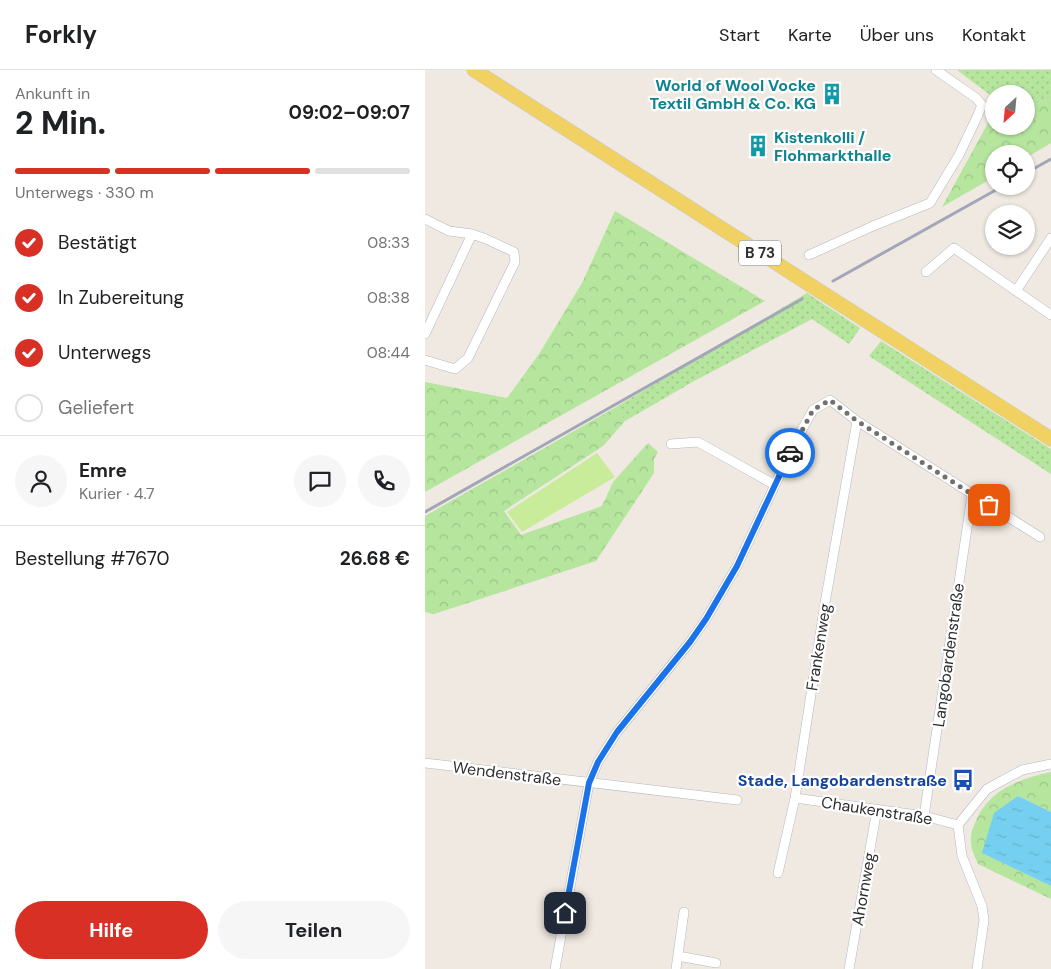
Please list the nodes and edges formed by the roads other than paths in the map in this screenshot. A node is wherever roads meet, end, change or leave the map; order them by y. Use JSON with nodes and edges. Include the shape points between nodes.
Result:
{"nodes":[{"id":1,"x":474,"y":70,"type":"edge"},
{"id":2,"x":936,"y":70,"type":"edge"},
{"id":3,"x":425,"y":219,"type":"edge"},
{"id":4,"x":472,"y":234,"type":"junction"},
{"id":5,"x":1051,"y":238,"type":"edge"},
{"id":6,"x":809,"y":255,"type":"dead end"},
{"id":7,"x":926,"y":272,"type":"dead end"},
{"id":8,"x":1016,"y":291,"type":"junction"},
{"id":9,"x":1051,"y":315,"type":"edge"},
{"id":10,"x":425,"y":334,"type":"edge"},
{"id":11,"x":425,"y":360,"type":"edge"},
{"id":12,"x":857,"y":421,"type":"junction"},
{"id":13,"x":1051,"y":439,"type":"edge"},
{"id":14,"x":671,"y":444,"type":"dead end"},
{"id":15,"x":775,"y":485,"type":"junction"},
{"id":16,"x":972,"y":495,"type":"junction"},
{"id":17,"x":1040,"y":537,"type":"dead end"},
{"id":18,"x":425,"y":763,"type":"edge"},
{"id":19,"x":1051,"y":764,"type":"edge"},
{"id":20,"x":589,"y":783,"type":"junction"},
{"id":21,"x":795,"y":798,"type":"junction"},
{"id":22,"x":737,"y":800,"type":"dead end"},
{"id":23,"x":877,"y":810,"type":"junction"},
{"id":24,"x":924,"y":816,"type":"junction"},
{"id":25,"x":958,"y":825,"type":"junction"},
{"id":26,"x":778,"y":873,"type":"dead end"},
{"id":27,"x":684,"y":912,"type":"dead end"},
{"id":28,"x":678,"y":956,"type":"junction"},
{"id":29,"x":717,"y":963,"type":"dead end"},
{"id":30,"x":555,"y":969,"type":"edge"},
{"id":31,"x":676,"y":969,"type":"edge"},
{"id":32,"x":849,"y":969,"type":"edge"},
{"id":33,"x":977,"y":969,"type":"edge"}],
"edges":[{"from":1,"to":13,"type":"main road","number":"B 73"},
{"from":2,"to":6,"type":"street","via":[[981,105],[959,155],[930,203]]},
{"from":3,"to":4,"type":"street","via":[[449,231]]},
{"from":4,"to":10,"type":"street"},
{"from":4,"to":11,"type":"street","via":[[514,252],[515,262],[468,358],[455,369]]},
{"from":5,"to":8,"type":"street"},
{"from":7,"to":8,"type":"street","via":[[954,248]]},
{"from":8,"to":9,"type":"street"},
{"from":12,"to":15,"type":"street","via":[[830,400],[813,410]]},
{"from":12,"to":16,"type":"street"},
{"from":12,"to":21,"type":"street","name":"Frankenweg"},
{"from":14,"to":15,"type":"street","via":[[698,442]]},
{"from":15,"to":20,"type":"street","via":[[737,566],[706,619],[617,732]]},
{"from":16,"to":17,"type":"street"},
{"from":16,"to":24,"type":"street","name":"Langobardenstraße"},
{"from":18,"to":20,"type":"street","name":"Wendenstraße"},
{"from":19,"to":25,"type":"street","via":[[1022,770],[987,789]]},
{"from":20,"to":22,"type":"street","name":"Wendenstraße"},
{"from":20,"to":30,"type":"street"},
{"from":21,"to":23,"type":"street","name":"Chaukenstraße"},
{"from":21,"to":26,"type":"street","name":"Frankenweg"},
{"from":23,"to":24,"type":"street","name":"Chaukenstraße"},
{"from":23,"to":32,"type":"street","name":"Ahornweg"},
{"from":24,"to":25,"type":"street","name":"Chaukenstraße"},
{"from":25,"to":33,"type":"street","via":[[962,856],[984,920]]},
{"from":27,"to":28,"type":"street"},
{"from":28,"to":29,"type":"street"},
{"from":28,"to":31,"type":"street"}]}
